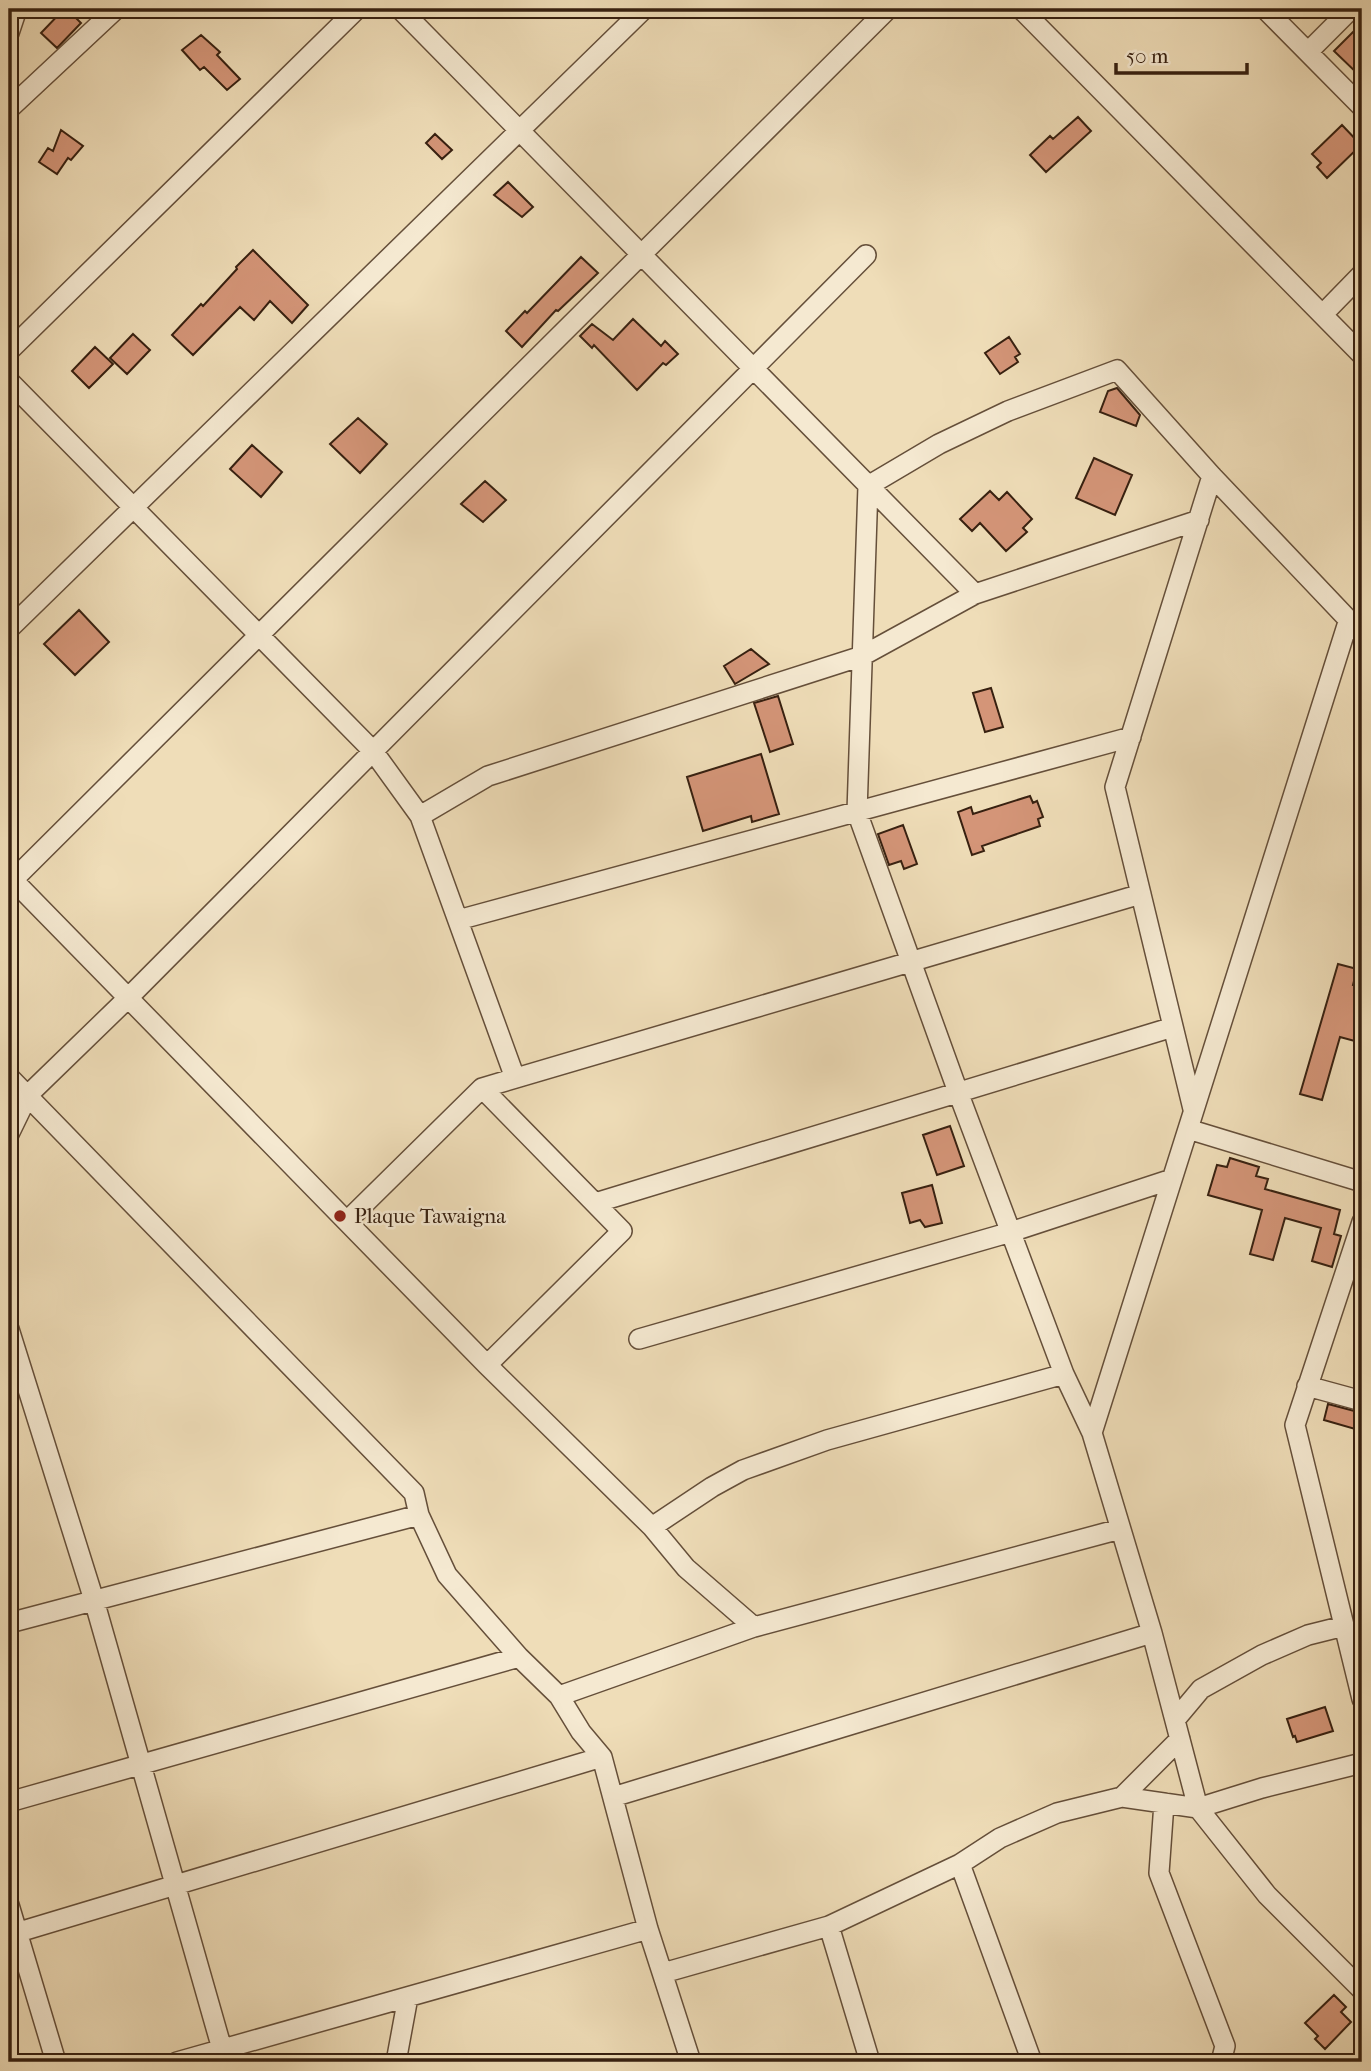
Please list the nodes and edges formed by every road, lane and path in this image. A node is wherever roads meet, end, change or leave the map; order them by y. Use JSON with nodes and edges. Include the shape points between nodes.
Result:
{"nodes":[{"id":1,"x":17,"y":9,"type":"edge"},
{"id":2,"x":116,"y":9,"type":"edge"},
{"id":3,"x":357,"y":9,"type":"edge"},
{"id":4,"x":400,"y":9,"type":"edge"},
{"id":5,"x":644,"y":9,"type":"edge"},
{"id":6,"x":888,"y":9,"type":"edge"},
{"id":7,"x":1021,"y":9,"type":"edge"},
{"id":8,"x":1265,"y":9,"type":"edge"},
{"id":9,"x":1351,"y":9,"type":"edge"},
{"id":10,"x":9,"y":33,"type":"edge"},
{"id":11,"x":1308,"y":52,"type":"junction"},
{"id":12,"x":1362,"y":107,"type":"edge"},
{"id":13,"x":9,"y":109,"type":"edge"},
{"id":14,"x":519,"y":131,"type":"junction"},
{"id":15,"x":641,"y":255,"type":"junction"},
{"id":16,"x":866,"y":255,"type":"dead end"},
{"id":17,"x":1362,"y":274,"type":"edge"},
{"id":18,"x":1323,"y":314,"type":"junction"},
{"id":19,"x":9,"y":351,"type":"edge"},
{"id":20,"x":1362,"y":355,"type":"edge"},
{"id":21,"x":753,"y":368,"type":"junction"},
{"id":22,"x":9,"y":381,"type":"edge"},
{"id":23,"x":1212,"y":476,"type":"junction"},
{"id":24,"x":868,"y":486,"type":"junction"},
{"id":25,"x":133,"y":508,"type":"junction"},
{"id":26,"x":1199,"y":520,"type":"junction"},
{"id":27,"x":975,"y":594,"type":"junction"},
{"id":28,"x":1356,"y":626,"type":"edge"},
{"id":29,"x":9,"y":629,"type":"edge"},
{"id":30,"x":259,"y":635,"type":"junction"},
{"id":31,"x":862,"y":656,"type":"junction"},
{"id":32,"x":1131,"y":737,"type":"junction"},
{"id":33,"x":373,"y":751,"type":"junction"},
{"id":34,"x":857,"y":813,"type":"junction"},
{"id":35,"x":421,"y":816,"type":"junction"},
{"id":36,"x":10,"y":880,"type":"edge"},
{"id":37,"x":1141,"y":894,"type":"junction"},
{"id":38,"x":458,"y":920,"type":"junction"},
{"id":39,"x":911,"y":961,"type":"junction"},
{"id":40,"x":128,"y":998,"type":"junction"},
{"id":41,"x":1173,"y":1027,"type":"junction"},
{"id":42,"x":9,"y":1077,"type":"edge"},
{"id":43,"x":515,"y":1078,"type":"junction"},
{"id":44,"x":482,"y":1088,"type":"junction"},
{"id":45,"x":958,"y":1092,"type":"junction"},
{"id":46,"x":28,"y":1095,"type":"junction"},
{"id":47,"x":1191,"y":1120,"type":"junction"},
{"id":48,"x":9,"y":1135,"type":"edge"},
{"id":49,"x":1172,"y":1179,"type":"junction"},
{"id":50,"x":1362,"y":1182,"type":"edge"},
{"id":51,"x":595,"y":1203,"type":"junction"},
{"id":52,"x":347,"y":1221,"type":"junction"},
{"id":53,"x":1362,"y":1222,"type":"edge"},
{"id":54,"x":1011,"y":1232,"type":"junction"},
{"id":55,"x":9,"y":1329,"type":"edge"},
{"id":56,"x":639,"y":1339,"type":"dead end"},
{"id":57,"x":487,"y":1364,"type":"junction"},
{"id":58,"x":1064,"y":1374,"type":"junction"},
{"id":59,"x":1307,"y":1386,"type":"junction"},
{"id":60,"x":1362,"y":1401,"type":"edge"},
{"id":61,"x":1092,"y":1433,"type":"junction"},
{"id":62,"x":419,"y":1515,"type":"junction"},
{"id":63,"x":652,"y":1527,"type":"junction"},
{"id":64,"x":1120,"y":1529,"type":"junction"},
{"id":65,"x":94,"y":1600,"type":"junction"},
{"id":66,"x":9,"y":1623,"type":"edge"},
{"id":67,"x":1344,"y":1626,"type":"junction"},
{"id":68,"x":754,"y":1627,"type":"junction"},
{"id":69,"x":1152,"y":1633,"type":"junction"},
{"id":70,"x":519,"y":1657,"type":"junction"},
{"id":71,"x":559,"y":1696,"type":"junction"},
{"id":72,"x":1362,"y":1699,"type":"edge"},
{"id":73,"x":1177,"y":1730,"type":"junction"},
{"id":74,"x":602,"y":1757,"type":"junction"},
{"id":75,"x":1362,"y":1763,"type":"edge"},
{"id":76,"x":141,"y":1764,"type":"junction"},
{"id":77,"x":613,"y":1797,"type":"junction"},
{"id":78,"x":1122,"y":1797,"type":"junction"},
{"id":79,"x":9,"y":1802,"type":"edge"},
{"id":80,"x":1164,"y":1804,"type":"junction"},
{"id":81,"x":1198,"y":1808,"type":"junction"},
{"id":82,"x":960,"y":1864,"type":"junction"},
{"id":83,"x":175,"y":1885,"type":"junction"},
{"id":84,"x":9,"y":1905,"type":"edge"},
{"id":85,"x":829,"y":1926,"type":"junction"},
{"id":86,"x":648,"y":1929,"type":"junction"},
{"id":87,"x":13,"y":1934,"type":"edge"},
{"id":88,"x":663,"y":1973,"type":"junction"},
{"id":89,"x":1362,"y":1990,"type":"edge"},
{"id":90,"x":408,"y":1997,"type":"junction"},
{"id":91,"x":222,"y":2049,"type":"junction"},
{"id":92,"x":1223,"y":2054,"type":"edge"},
{"id":93,"x":56,"y":2062,"type":"edge"},
{"id":94,"x":177,"y":2062,"type":"edge"},
{"id":95,"x":396,"y":2062,"type":"edge"},
{"id":96,"x":691,"y":2062,"type":"edge"},
{"id":97,"x":870,"y":2062,"type":"edge"},
{"id":98,"x":1032,"y":2062,"type":"edge"},
{"id":99,"x":1241,"y":2062,"type":"edge"}],
"edges":[{"from":1,"to":10,"type":"street"},
{"from":2,"to":13,"type":"street"},
{"from":3,"to":19,"type":"street"},
{"from":4,"to":14,"type":"street"},
{"from":5,"to":14,"type":"street"},
{"from":6,"to":15,"type":"street"},
{"from":7,"to":18,"type":"street"},
{"from":8,"to":11,"type":"street"},
{"from":9,"to":11,"type":"street"},
{"from":11,"to":12,"type":"street"},
{"from":14,"to":15,"type":"street"},
{"from":14,"to":25,"type":"street"},
{"from":15,"to":21,"type":"street"},
{"from":15,"to":30,"type":"street"},
{"from":16,"to":21,"type":"street"},
{"from":17,"to":18,"type":"street"},
{"from":18,"to":20,"type":"street"},
{"from":21,"to":24,"type":"street"},
{"from":21,"to":33,"type":"street"},
{"from":22,"to":25,"type":"street"},
{"from":23,"to":24,"type":"street","via":[[1116,370],[1008,411]]},
{"from":23,"to":26,"type":"street"},
{"from":23,"to":28,"type":"street"},
{"from":24,"to":27,"type":"street"},
{"from":24,"to":31,"type":"street"},
{"from":25,"to":29,"type":"street"},
{"from":25,"to":30,"type":"street"},
{"from":26,"to":27,"type":"street"},
{"from":26,"to":32,"type":"street"},
{"from":27,"to":31,"type":"street"},
{"from":28,"to":47,"type":"street"},
{"from":30,"to":33,"type":"street"},
{"from":30,"to":36,"type":"street"},
{"from":31,"to":34,"type":"street"},
{"from":31,"to":35,"type":"street","via":[[488,776]]},
{"from":32,"to":34,"type":"street"},
{"from":32,"to":37,"type":"street","via":[[1115,788]]},
{"from":33,"to":35,"type":"street"},
{"from":33,"to":40,"type":"street"},
{"from":34,"to":38,"type":"street"},
{"from":34,"to":39,"type":"street"},
{"from":35,"to":38,"type":"street"},
{"from":36,"to":40,"type":"street"},
{"from":37,"to":39,"type":"street"},
{"from":37,"to":41,"type":"street"},
{"from":38,"to":43,"type":"street"},
{"from":39,"to":43,"type":"street"},
{"from":39,"to":45,"type":"street"},
{"from":40,"to":46,"type":"street"},
{"from":40,"to":52,"type":"street"},
{"from":41,"to":45,"type":"street"},
{"from":41,"to":47,"type":"street"},
{"from":42,"to":46,"type":"street"},
{"from":43,"to":44,"type":"street"},
{"from":44,"to":51,"type":"street"},
{"from":44,"to":52,"type":"street"},
{"from":45,"to":51,"type":"street"},
{"from":45,"to":54,"type":"street"},
{"from":46,"to":48,"type":"street"},
{"from":46,"to":62,"type":"street","via":[[414,1493]]},
{"from":47,"to":49,"type":"street"},
{"from":47,"to":50,"type":"street"},
{"from":49,"to":54,"type":"street"},
{"from":49,"to":61,"type":"street"},
{"from":51,"to":57,"type":"street","via":[[622,1231]]},
{"from":52,"to":57,"type":"street"},
{"from":53,"to":59,"type":"street"},
{"from":54,"to":56,"type":"street"},
{"from":54,"to":58,"type":"street"},
{"from":55,"to":65,"type":"street"},
{"from":57,"to":63,"type":"street"},
{"from":58,"to":61,"type":"street"},
{"from":58,"to":63,"type":"street","via":[[827,1440],[743,1470]]},
{"from":59,"to":60,"type":"street"},
{"from":59,"to":67,"type":"street","via":[[1295,1424]]},
{"from":61,"to":64,"type":"street"},
{"from":62,"to":65,"type":"street"},
{"from":62,"to":70,"type":"street","via":[[447,1575]]},
{"from":63,"to":68,"type":"street","via":[[686,1568]]},
{"from":64,"to":68,"type":"street"},
{"from":64,"to":69,"type":"street"},
{"from":65,"to":66,"type":"street"},
{"from":65,"to":76,"type":"street"},
{"from":67,"to":72,"type":"street"},
{"from":67,"to":73,"type":"street","via":[[1308,1635],[1262,1655],[1201,1689]]},
{"from":68,"to":71,"type":"street"},
{"from":69,"to":73,"type":"street"},
{"from":69,"to":77,"type":"street"},
{"from":70,"to":71,"type":"street"},
{"from":70,"to":76,"type":"street"},
{"from":71,"to":74,"type":"street"},
{"from":73,"to":78,"type":"street"},
{"from":73,"to":81,"type":"street"},
{"from":74,"to":77,"type":"street"},
{"from":74,"to":83,"type":"street"},
{"from":75,"to":81,"type":"street"},
{"from":76,"to":79,"type":"street"},
{"from":76,"to":83,"type":"street"},
{"from":77,"to":86,"type":"street"},
{"from":78,"to":80,"type":"street"},
{"from":78,"to":82,"type":"street","via":[[1057,1813],[1000,1838]]},
{"from":80,"to":81,"type":"street"},
{"from":80,"to":92,"type":"street","via":[[1158,1873]]},
{"from":81,"to":89,"type":"street","via":[[1267,1895]]},
{"from":82,"to":85,"type":"street"},
{"from":82,"to":98,"type":"street"},
{"from":83,"to":87,"type":"street"},
{"from":83,"to":91,"type":"street"},
{"from":84,"to":87,"type":"street"},
{"from":85,"to":88,"type":"street"},
{"from":85,"to":97,"type":"street"},
{"from":86,"to":88,"type":"street"},
{"from":86,"to":90,"type":"street"},
{"from":87,"to":93,"type":"street"},
{"from":88,"to":96,"type":"street"},
{"from":90,"to":91,"type":"street"},
{"from":90,"to":95,"type":"street"},
{"from":91,"to":94,"type":"street"},
{"from":92,"to":99,"type":"street"}]}
